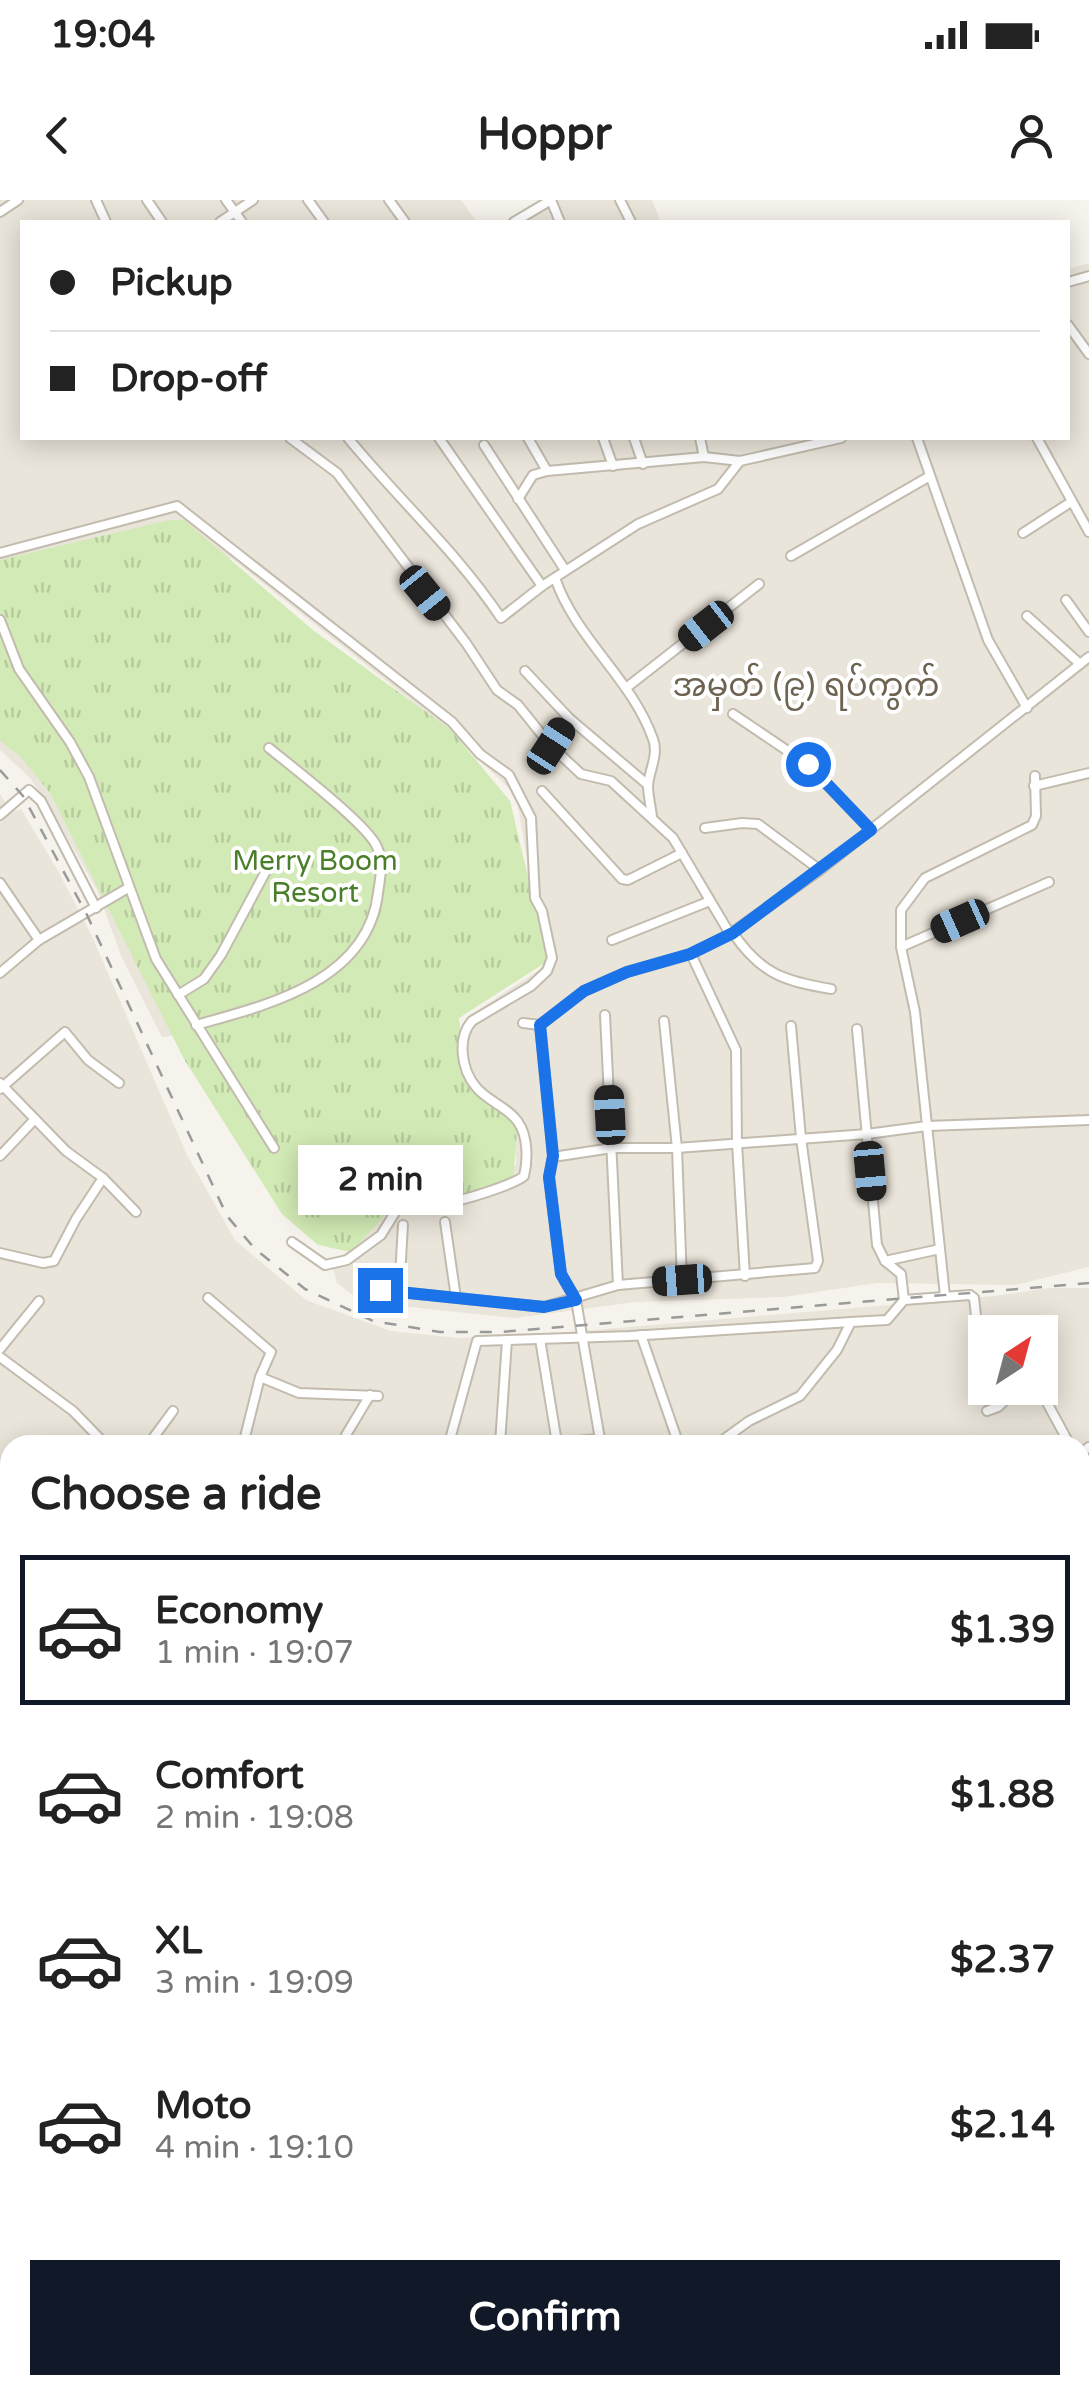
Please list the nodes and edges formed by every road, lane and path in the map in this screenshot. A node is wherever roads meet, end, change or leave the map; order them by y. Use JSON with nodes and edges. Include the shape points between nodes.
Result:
{"nodes":[{"id":1,"x":18,"y":200,"type":"edge"},
{"id":2,"x":226,"y":200,"type":"edge"},
{"id":3,"x":253,"y":200,"type":"edge"},
{"id":4,"x":551,"y":200,"type":"edge"},
{"id":5,"x":0,"y":212,"type":"edge"},
{"id":6,"x":235,"y":212,"type":"junction"},
{"id":7,"x":223,"y":220,"type":"edge"},
{"id":8,"x":241,"y":220,"type":"edge"},
{"id":9,"x":517,"y":220,"type":"edge"},
{"id":10,"x":1070,"y":328,"type":"edge"},
{"id":11,"x":1076,"y":336,"type":"junction"},
{"id":12,"x":1070,"y":345,"type":"edge"},
{"id":13,"x":1089,"y":354,"type":"edge"},
{"id":14,"x":293,"y":440,"type":"edge"},
{"id":15,"x":350,"y":440,"type":"edge"},
{"id":16,"x":440,"y":440,"type":"edge"},
{"id":17,"x":529,"y":440,"type":"edge"},
{"id":18,"x":604,"y":440,"type":"edge"},
{"id":19,"x":635,"y":440,"type":"edge"},
{"id":20,"x":700,"y":440,"type":"edge"},
{"id":21,"x":833,"y":440,"type":"edge"},
{"id":22,"x":918,"y":440,"type":"edge"},
{"id":23,"x":1038,"y":440,"type":"edge"},
{"id":24,"x":484,"y":445,"type":"dead end"},
{"id":25,"x":704,"y":457,"type":"junction"},
{"id":26,"x":740,"y":461,"type":"junction"},
{"id":27,"x":642,"y":464,"type":"junction"},
{"id":28,"x":612,"y":466,"type":"junction"},
{"id":29,"x":548,"y":471,"type":"junction"},
{"id":30,"x":930,"y":476,"type":"junction"},
{"id":31,"x":518,"y":499,"type":"junction"},
{"id":32,"x":1072,"y":502,"type":"junction"},
{"id":33,"x":1089,"y":532,"type":"edge"},
{"id":34,"x":1022,"y":533,"type":"dead end"},
{"id":35,"x":0,"y":553,"type":"edge"},
{"id":36,"x":791,"y":556,"type":"dead end"},
{"id":37,"x":565,"y":570,"type":"junction"},
{"id":38,"x":555,"y":578,"type":"junction"},
{"id":39,"x":759,"y":584,"type":"dead end"},
{"id":40,"x":542,"y":586,"type":"junction"},
{"id":41,"x":1066,"y":600,"type":"dead end"},
{"id":42,"x":1027,"y":616,"type":"dead end"},
{"id":43,"x":0,"y":620,"type":"edge"},
{"id":44,"x":1089,"y":632,"type":"edge"},
{"id":45,"x":1089,"y":657,"type":"edge"},
{"id":46,"x":1080,"y":664,"type":"junction"},
{"id":47,"x":525,"y":670,"type":"dead end"},
{"id":48,"x":626,"y":688,"type":"junction"},
{"id":49,"x":1027,"y":708,"type":"junction"},
{"id":50,"x":734,"y":714,"type":"dead end"},
{"id":51,"x":569,"y":718,"type":"junction"},
{"id":52,"x":551,"y":746,"type":"junction"},
{"id":53,"x":269,"y":748,"type":"dead end"},
{"id":54,"x":1089,"y":773,"type":"edge"},
{"id":55,"x":648,"y":785,"type":"junction"},
{"id":56,"x":542,"y":791,"type":"dead end"},
{"id":57,"x":0,"y":814,"type":"edge"},
{"id":58,"x":652,"y":817,"type":"junction"},
{"id":59,"x":704,"y":828,"type":"dead end"},
{"id":60,"x":871,"y":830,"type":"junction"},
{"id":61,"x":682,"y":853,"type":"junction"},
{"id":62,"x":820,"y":870,"type":"junction"},
{"id":63,"x":266,"y":871,"type":"dead end"},
{"id":64,"x":0,"y":882,"type":"edge"},
{"id":65,"x":1049,"y":882,"type":"dead end"},
{"id":66,"x":128,"y":888,"type":"junction"},
{"id":67,"x":710,"y":901,"type":"junction"},
{"id":68,"x":96,"y":908,"type":"junction"},
{"id":69,"x":732,"y":934,"type":"junction"},
{"id":70,"x":39,"y":940,"type":"junction"},
{"id":71,"x":612,"y":940,"type":"dead end"},
{"id":72,"x":901,"y":947,"type":"junction"},
{"id":73,"x":690,"y":954,"type":"junction"},
{"id":74,"x":0,"y":973,"type":"edge"},
{"id":75,"x":830,"y":989,"type":"dead end"},
{"id":76,"x":178,"y":995,"type":"junction"},
{"id":77,"x":605,"y":1015,"type":"dead end"},
{"id":78,"x":664,"y":1021,"type":"dead end"},
{"id":79,"x":522,"y":1023,"type":"dead end"},
{"id":80,"x":196,"y":1025,"type":"junction"},
{"id":81,"x":540,"y":1025,"type":"junction"},
{"id":82,"x":791,"y":1026,"type":"dead end"},
{"id":83,"x":856,"y":1029,"type":"dead end"},
{"id":84,"x":119,"y":1082,"type":"dead end"},
{"id":85,"x":1,"y":1086,"type":"edge"},
{"id":86,"x":35,"y":1119,"type":"junction"},
{"id":87,"x":1089,"y":1120,"type":"edge"},
{"id":88,"x":927,"y":1126,"type":"junction"},
{"id":89,"x":867,"y":1134,"type":"junction"},
{"id":90,"x":801,"y":1138,"type":"junction"},
{"id":91,"x":737,"y":1144,"type":"junction"},
{"id":92,"x":274,"y":1148,"type":"dead end"},
{"id":93,"x":612,"y":1148,"type":"junction"},
{"id":94,"x":677,"y":1148,"type":"junction"},
{"id":95,"x":0,"y":1156,"type":"edge"},
{"id":96,"x":553,"y":1156,"type":"junction"},
{"id":97,"x":103,"y":1178,"type":"junction"},
{"id":98,"x":136,"y":1212,"type":"dead end"},
{"id":99,"x":446,"y":1222,"type":"dead end"},
{"id":100,"x":402,"y":1224,"type":"dead end"},
{"id":101,"x":292,"y":1242,"type":"dead end"},
{"id":102,"x":940,"y":1249,"type":"junction"},
{"id":103,"x":0,"y":1252,"type":"edge"},
{"id":104,"x":885,"y":1261,"type":"junction"},
{"id":105,"x":746,"y":1276,"type":"junction"},
{"id":106,"x":682,"y":1280,"type":"junction"},
{"id":107,"x":618,"y":1286,"type":"junction"},
{"id":108,"x":380,"y":1290,"type":"dead end"},
{"id":109,"x":400,"y":1292,"type":"junction"},
{"id":110,"x":945,"y":1296,"type":"junction"},
{"id":111,"x":208,"y":1298,"type":"dead end"},
{"id":112,"x":456,"y":1298,"type":"junction"},
{"id":113,"x":576,"y":1300,"type":"junction"},
{"id":114,"x":904,"y":1300,"type":"junction"},
{"id":115,"x":39,"y":1301,"type":"dead end"},
{"id":116,"x":976,"y":1315,"type":"edge"},
{"id":117,"x":851,"y":1322,"type":"junction"},
{"id":118,"x":641,"y":1335,"type":"junction"},
{"id":119,"x":582,"y":1338,"type":"junction"},
{"id":120,"x":540,"y":1339,"type":"junction"},
{"id":121,"x":508,"y":1340,"type":"junction"},
{"id":122,"x":0,"y":1349,"type":"edge"},
{"id":123,"x":0,"y":1357,"type":"edge"},
{"id":124,"x":260,"y":1378,"type":"junction"},
{"id":125,"x":1001,"y":1405,"type":"edge"},
{"id":126,"x":1049,"y":1405,"type":"edge"},
{"id":127,"x":173,"y":1411,"type":"dead end"},
{"id":128,"x":987,"y":1411,"type":"dead end"},
{"id":129,"x":97,"y":1435,"type":"edge"},
{"id":130,"x":155,"y":1435,"type":"edge"},
{"id":131,"x":246,"y":1435,"type":"edge"},
{"id":132,"x":349,"y":1435,"type":"edge"},
{"id":133,"x":451,"y":1435,"type":"edge"},
{"id":134,"x":501,"y":1435,"type":"edge"},
{"id":135,"x":555,"y":1435,"type":"edge"},
{"id":136,"x":598,"y":1435,"type":"edge"},
{"id":137,"x":676,"y":1435,"type":"edge"},
{"id":138,"x":730,"y":1435,"type":"edge"},
{"id":139,"x":1065,"y":1435,"type":"edge"}],
"edges":[{"from":1,"to":5,"type":"street"},
{"from":2,"to":6,"type":"street"},
{"from":3,"to":6,"type":"street"},
{"from":4,"to":9,"type":"street"},
{"from":6,"to":7,"type":"street"},
{"from":6,"to":8,"type":"street"},
{"from":10,"to":11,"type":"street"},
{"from":11,"to":12,"type":"street"},
{"from":11,"to":13,"type":"street"},
{"from":14,"to":52,"type":"street","via":[[337,472],[497,690],[518,704]]},
{"from":15,"to":40,"type":"street","via":[[472,574],[501,618]]},
{"from":16,"to":40,"type":"street"},
{"from":17,"to":29,"type":"street"},
{"from":18,"to":28,"type":"street"},
{"from":19,"to":27,"type":"street"},
{"from":20,"to":25,"type":"street"},
{"from":21,"to":26,"type":"street"},
{"from":22,"to":30,"type":"street"},
{"from":23,"to":32,"type":"street"},
{"from":24,"to":31,"type":"street"},
{"from":25,"to":26,"type":"street"},
{"from":25,"to":27,"type":"street"},
{"from":26,"to":37,"type":"street","via":[[718,488],[638,524]]},
{"from":27,"to":28,"type":"street"},
{"from":28,"to":29,"type":"street"},
{"from":29,"to":31,"type":"street","via":[[534,474]]},
{"from":30,"to":36,"type":"street"},
{"from":30,"to":49,"type":"street","via":[[988,640]]},
{"from":31,"to":37,"type":"street"},
{"from":32,"to":33,"type":"street"},
{"from":32,"to":34,"type":"street"},
{"from":35,"to":101,"type":"street","via":[[176,506],[452,722],[508,775],[531,818],[536,898],[552,958],[531,986],[472,1020],[462,1045],[477,1088],[521,1127],[524,1176],[455,1202],[404,1198],[381,1235],[332,1266]]},
{"from":37,"to":38,"type":"street"},
{"from":38,"to":40,"type":"street"},
{"from":38,"to":48,"type":"street","via":[[578,624]]},
{"from":39,"to":48,"type":"street"},
{"from":41,"to":44,"type":"street"},
{"from":42,"to":46,"type":"street"},
{"from":43,"to":66,"type":"street","via":[[19,669],[90,777]]},
{"from":45,"to":46,"type":"street"},
{"from":46,"to":49,"type":"street"},
{"from":47,"to":51,"type":"street"},
{"from":48,"to":55,"type":"street","via":[[656,745]]},
{"from":49,"to":60,"type":"street"},
{"from":50,"to":60,"type":"street","via":[[808,764]]},
{"from":51,"to":52,"type":"street"},
{"from":51,"to":55,"type":"street"},
{"from":52,"to":58,"type":"street","via":[[581,774],[610,781]]},
{"from":53,"to":80,"type":"street","via":[[377,845],[376,913],[348,960],[328,974],[262,1006]]},
{"from":54,"to":72,"type":"street","via":[[1035,781],[1032,825],[925,878],[900,910]]},
{"from":55,"to":58,"type":"street"},
{"from":56,"to":61,"type":"street","via":[[622,880]]},
{"from":57,"to":68,"type":"street","via":[[30,790],[41,800]]},
{"from":58,"to":61,"type":"street"},
{"from":59,"to":62,"type":"street","via":[[758,824]]},
{"from":60,"to":62,"type":"street"},
{"from":61,"to":67,"type":"street"},
{"from":62,"to":69,"type":"street"},
{"from":63,"to":76,"type":"street","via":[[222,955]]},
{"from":64,"to":70,"type":"street"},
{"from":65,"to":72,"type":"street"},
{"from":66,"to":68,"type":"street"},
{"from":66,"to":76,"type":"street"},
{"from":67,"to":69,"type":"street"},
{"from":67,"to":71,"type":"street"},
{"from":68,"to":70,"type":"street"},
{"from":69,"to":73,"type":"street"},
{"from":69,"to":75,"type":"street","via":[[775,975]]},
{"from":70,"to":74,"type":"street"},
{"from":72,"to":88,"type":"street"},
{"from":73,"to":81,"type":"street","via":[[584,991]]},
{"from":73,"to":91,"type":"street","via":[[736,1050]]},
{"from":76,"to":80,"type":"street"},
{"from":77,"to":93,"type":"street"},
{"from":78,"to":94,"type":"street"},
{"from":79,"to":81,"type":"street"},
{"from":80,"to":92,"type":"street"},
{"from":81,"to":96,"type":"street"},
{"from":82,"to":90,"type":"street"},
{"from":83,"to":89,"type":"street"},
{"from":84,"to":85,"type":"street","via":[[65,1032]]},
{"from":85,"to":86,"type":"street"},
{"from":86,"to":95,"type":"street"},
{"from":86,"to":97,"type":"street"},
{"from":87,"to":88,"type":"street"},
{"from":88,"to":89,"type":"street"},
{"from":88,"to":102,"type":"street"},
{"from":89,"to":90,"type":"street"},
{"from":89,"to":104,"type":"street","via":[[876,1244]]},
{"from":90,"to":91,"type":"street"},
{"from":90,"to":105,"type":"street","via":[[815,1268]]},
{"from":91,"to":94,"type":"street"},
{"from":91,"to":105,"type":"street"},
{"from":93,"to":94,"type":"street"},
{"from":93,"to":96,"type":"street"},
{"from":93,"to":107,"type":"street"},
{"from":94,"to":106,"type":"street"},
{"from":96,"to":113,"type":"street","via":[[549,1177],[561,1274]]},
{"from":97,"to":98,"type":"street"},
{"from":97,"to":103,"type":"street","via":[[54,1260]]},
{"from":99,"to":112,"type":"street"},
{"from":100,"to":109,"type":"street"},
{"from":102,"to":104,"type":"street"},
{"from":102,"to":110,"type":"street"},
{"from":104,"to":114,"type":"street","via":[[902,1274]]},
{"from":105,"to":106,"type":"street"},
{"from":106,"to":107,"type":"street"},
{"from":107,"to":113,"type":"street"},
{"from":108,"to":109,"type":"street"},
{"from":109,"to":112,"type":"street"},
{"from":110,"to":114,"type":"street"},
{"from":110,"to":116,"type":"street","via":[[970,1295]]},
{"from":111,"to":124,"type":"street","via":[[267,1344],[271,1352]]},
{"from":112,"to":113,"type":"street","via":[[544,1307]]},
{"from":113,"to":119,"type":"street"},
{"from":114,"to":117,"type":"street","via":[[888,1320]]},
{"from":115,"to":122,"type":"street"},
{"from":117,"to":118,"type":"street"},
{"from":117,"to":138,"type":"street","via":[[800,1396]]},
{"from":118,"to":119,"type":"street"},
{"from":118,"to":137,"type":"street"},
{"from":119,"to":120,"type":"street"},
{"from":119,"to":136,"type":"street"},
{"from":120,"to":121,"type":"street"},
{"from":120,"to":135,"type":"street"},
{"from":121,"to":133,"type":"street","via":[[477,1340]]},
{"from":121,"to":134,"type":"street"},
{"from":123,"to":129,"type":"street"},
{"from":124,"to":131,"type":"street"},
{"from":124,"to":132,"type":"street","via":[[299,1393],[374,1395]]},
{"from":125,"to":128,"type":"street"},
{"from":126,"to":139,"type":"street"},
{"from":127,"to":130,"type":"street"}]}
